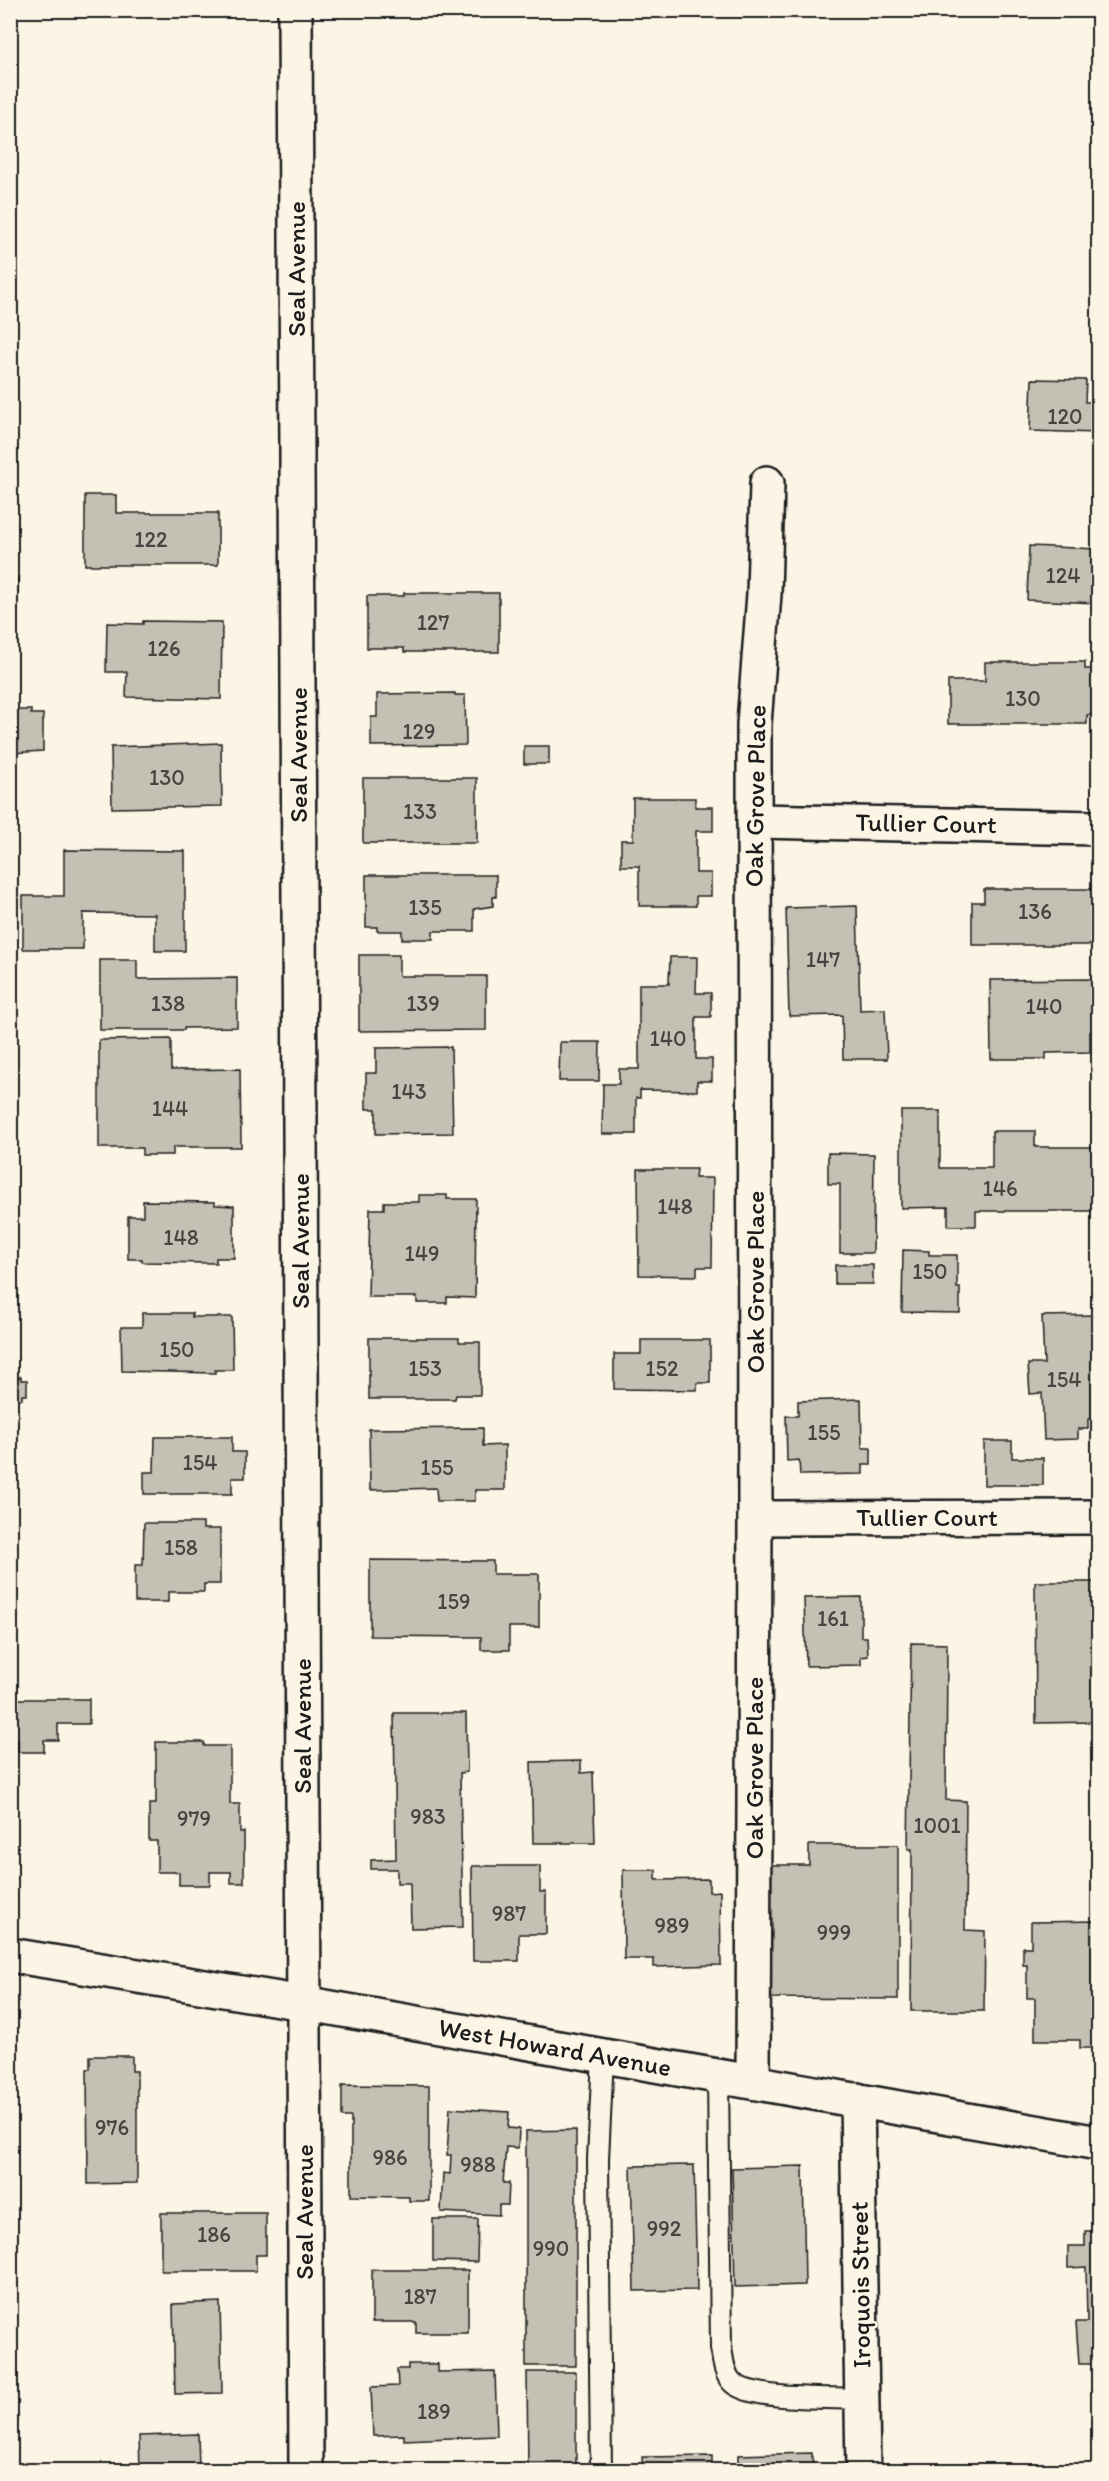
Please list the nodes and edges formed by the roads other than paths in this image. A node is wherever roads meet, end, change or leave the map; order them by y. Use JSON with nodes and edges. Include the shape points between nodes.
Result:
{"nodes":[{"id":1,"x":294,"y":10,"type":"edge"},
{"id":2,"x":767,"y":483,"type":"dead end"},
{"id":3,"x":754,"y":821,"type":"junction"},
{"id":4,"x":1098,"y":828,"type":"edge"},
{"id":5,"x":1098,"y":1517,"type":"edge"},
{"id":6,"x":755,"y":1518,"type":"junction"},
{"id":7,"x":10,"y":1954,"type":"edge"},
{"id":8,"x":303,"y":2003,"type":"junction"},
{"id":9,"x":603,"y":2056,"type":"junction"},
{"id":10,"x":718,"y":2076,"type":"junction"},
{"id":11,"x":753,"y":2082,"type":"junction"},
{"id":12,"x":857,"y":2100,"type":"junction"},
{"id":13,"x":1098,"y":2143,"type":"edge"},
{"id":14,"x":862,"y":2399,"type":"junction"},
{"id":15,"x":306,"y":2470,"type":"edge"},
{"id":16,"x":601,"y":2470,"type":"edge"},
{"id":17,"x":863,"y":2470,"type":"edge"}],
"edges":[{"from":1,"to":8,"type":"street","name":"Seal Avenue"},
{"from":2,"to":3,"type":"street","name":"Oak Grove Place","via":[[754,724]]},
{"from":3,"to":4,"type":"street","name":"Tullier Court"},
{"from":3,"to":6,"type":"street","name":"Oak Grove Place"},
{"from":5,"to":6,"type":"street","name":"Tullier Court"},
{"from":6,"to":11,"type":"street","name":"Oak Grove Place"},
{"from":7,"to":8,"type":"street","name":"West Howard Avenue"},
{"from":8,"to":9,"type":"street","name":"West Howard Avenue"},
{"from":8,"to":15,"type":"street","name":"Seal Avenue"},
{"from":9,"to":10,"type":"street","name":"West Howard Avenue"},
{"from":9,"to":16,"type":"lane","via":[[598,2159]]},
{"from":10,"to":11,"type":"street","name":"West Howard Avenue"},
{"from":10,"to":14,"type":"lane","via":[[721,2348],[725,2370],[734,2383],[759,2395]]},
{"from":11,"to":12,"type":"street","name":"West Howard Avenue"},
{"from":12,"to":13,"type":"street","name":"West Howard Avenue"},
{"from":12,"to":14,"type":"street","name":"Iroquois Street"},
{"from":14,"to":17,"type":"street","name":"Iroquois Street"}]}
